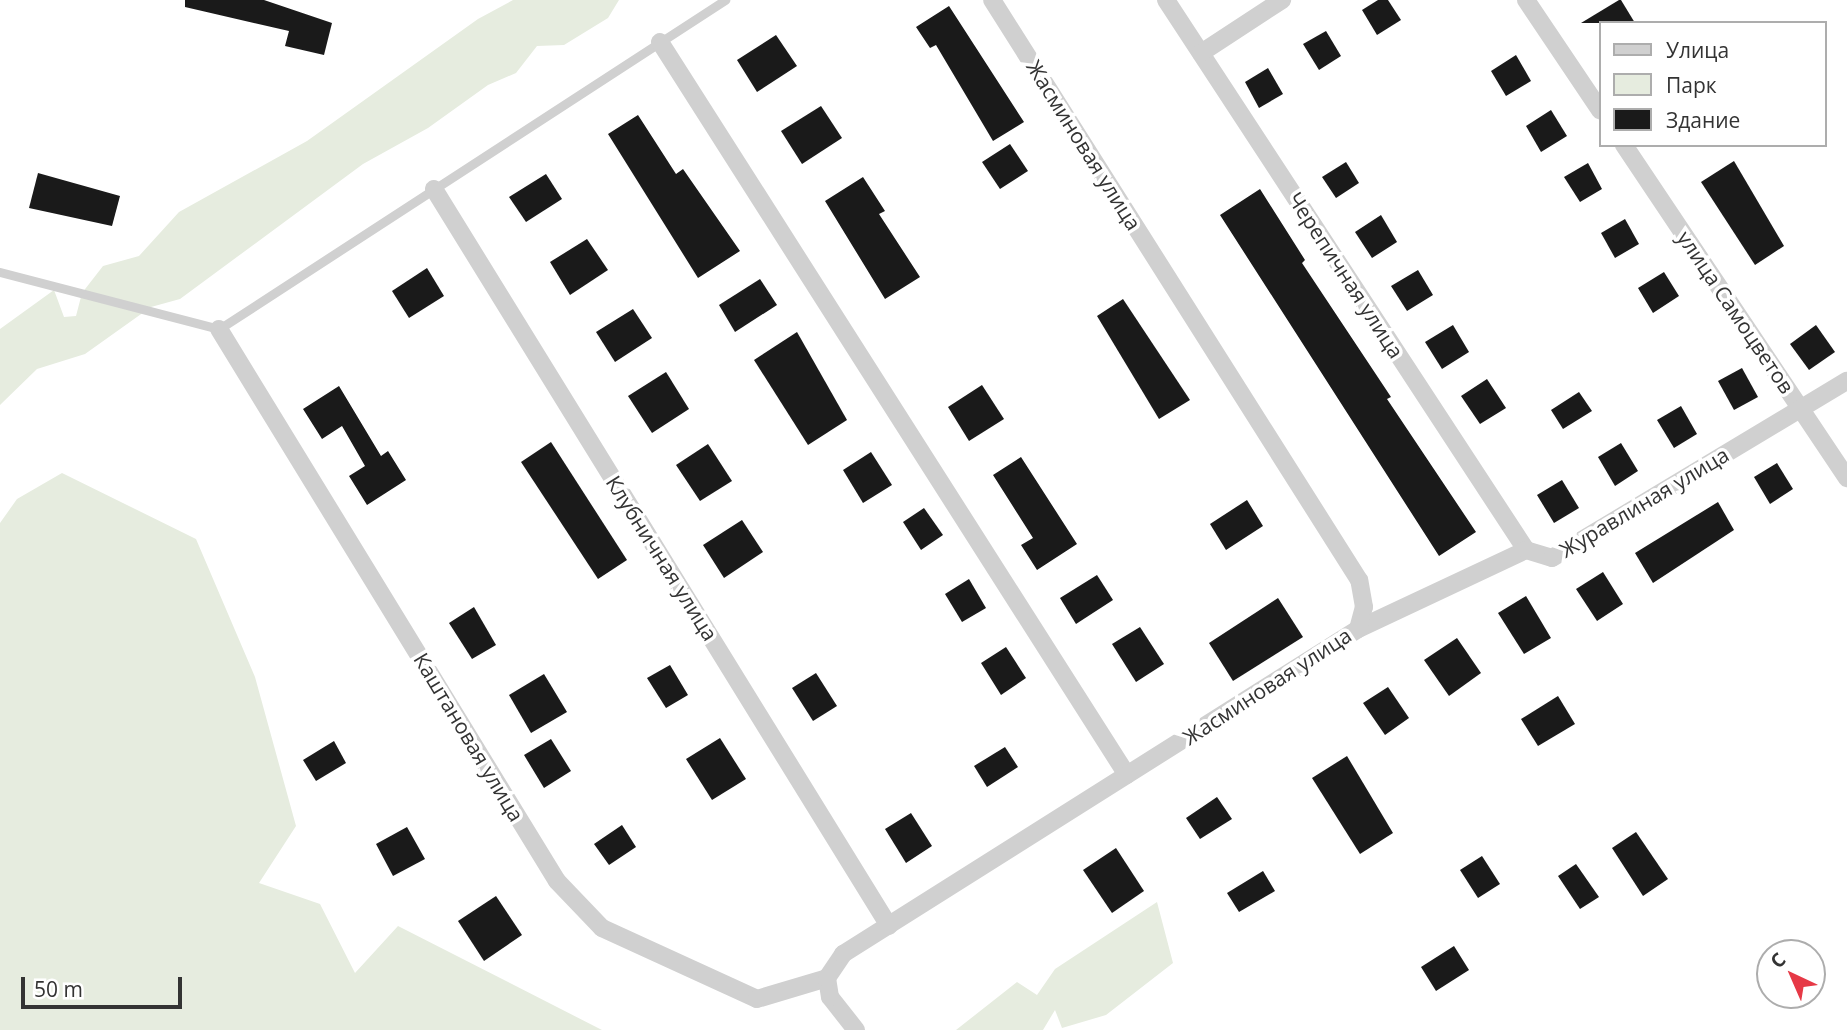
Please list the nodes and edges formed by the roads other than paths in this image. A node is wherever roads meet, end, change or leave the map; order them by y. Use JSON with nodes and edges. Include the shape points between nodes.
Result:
{"nodes":[{"id":1,"x":725,"y":0,"type":"edge"},
{"id":2,"x":992,"y":0,"type":"edge"},
{"id":3,"x":1166,"y":0,"type":"edge"},
{"id":4,"x":1282,"y":0,"type":"edge"},
{"id":5,"x":1526,"y":0,"type":"edge"},
{"id":6,"x":660,"y":42,"type":"junction"},
{"id":7,"x":1201,"y":53,"type":"junction"},
{"id":8,"x":1598,"y":107,"type":"edge"},
{"id":9,"x":1625,"y":147,"type":"edge"},
{"id":10,"x":434,"y":189,"type":"junction"},
{"id":11,"x":0,"y":272,"type":"edge"},
{"id":12,"x":219,"y":329,"type":"junction"},
{"id":13,"x":1847,"y":381,"type":"edge"},
{"id":14,"x":1801,"y":409,"type":"junction"},
{"id":15,"x":1847,"y":478,"type":"edge"},
{"id":16,"x":1526,"y":550,"type":"junction"},
{"id":17,"x":1358,"y":629,"type":"junction"},
{"id":18,"x":1127,"y":775,"type":"junction"},
{"id":19,"x":889,"y":926,"type":"junction"},
{"id":20,"x":827,"y":978,"type":"junction"},
{"id":21,"x":856,"y":1030,"type":"edge"}],
"edges":[{"from":1,"to":6,"type":"lane"},
{"from":2,"to":17,"type":"street","name":"Жасминовая улица","via":[[1359,580],[1364,607]]},
{"from":3,"to":7,"type":"street","name":"Черепичная улица"},
{"from":4,"to":7,"type":"street"},
{"from":5,"to":8,"type":"street"},
{"from":6,"to":10,"type":"lane"},
{"from":6,"to":18,"type":"street"},
{"from":7,"to":16,"type":"street","name":"Черепичная улица"},
{"from":9,"to":14,"type":"street","name":"улица Самоцветов"},
{"from":10,"to":12,"type":"lane"},
{"from":10,"to":19,"type":"street","name":"Клубничная улица"},
{"from":11,"to":12,"type":"lane"},
{"from":12,"to":20,"type":"street","name":"Каштановая улица","via":[[557,881],[602,928],[757,999]]},
{"from":13,"to":14,"type":"street","name":"Журавлиная улица"},
{"from":14,"to":15,"type":"street","name":"улица Самоцветов"},
{"from":14,"to":16,"type":"street","name":"Журавлиная улица","via":[[1552,558]]},
{"from":16,"to":17,"type":"street","name":"Журавлиная улица"},
{"from":17,"to":18,"type":"street","name":"Жасминовая улица"},
{"from":18,"to":19,"type":"street","name":"Жасминовая улица"},
{"from":19,"to":20,"type":"street","name":"Жасминовая улица","via":[[843,954]]},
{"from":20,"to":21,"type":"street","via":[[830,997]]}]}
